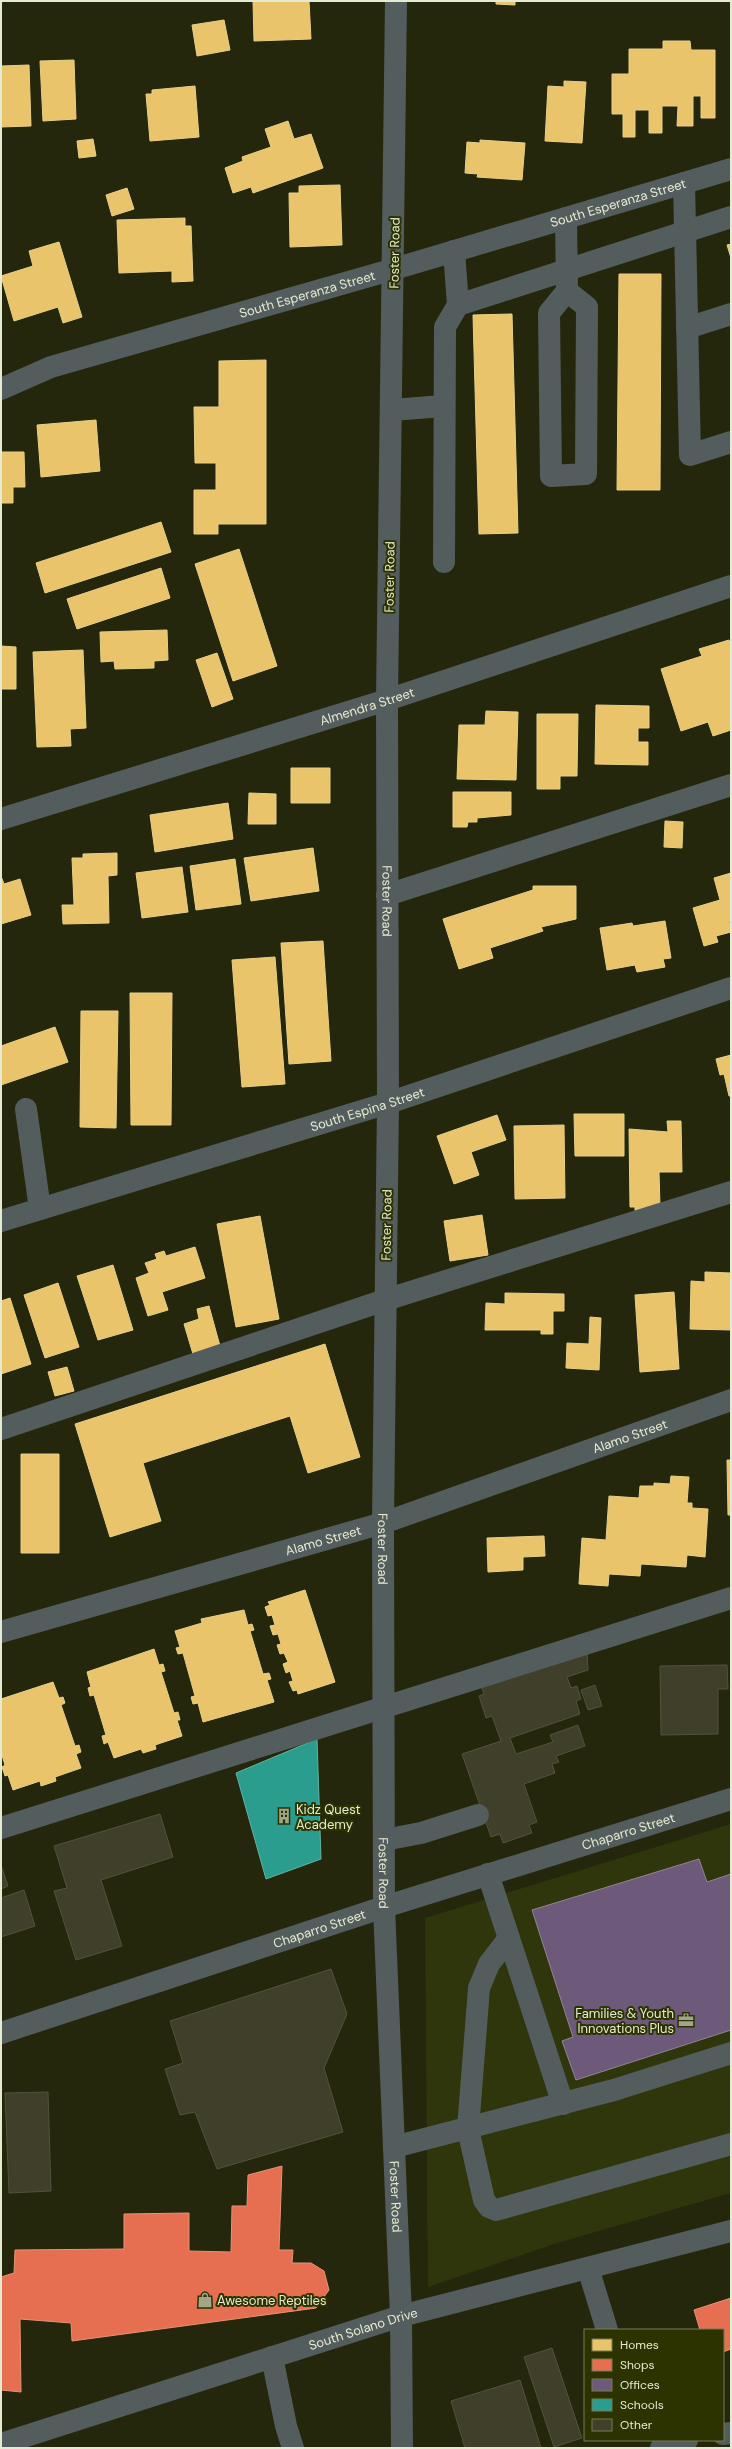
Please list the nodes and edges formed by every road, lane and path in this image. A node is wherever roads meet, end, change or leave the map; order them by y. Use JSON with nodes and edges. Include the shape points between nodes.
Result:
{"nodes":[{"id":1,"x":396,"y":1,"type":"edge"},
{"id":2,"x":731,"y":169,"type":"edge"},
{"id":3,"x":684,"y":183,"type":"junction"},
{"id":4,"x":731,"y":217,"type":"edge"},
{"id":5,"x":566,"y":218,"type":"junction"},
{"id":6,"x":685,"y":232,"type":"junction"},
{"id":7,"x":454,"y":251,"type":"junction"},
{"id":8,"x":394,"y":269,"type":"junction"},
{"id":9,"x":567,"y":281,"type":"junction"},
{"id":10,"x":458,"y":305,"type":"junction"},
{"id":11,"x":731,"y":314,"type":"edge"},
{"id":12,"x":687,"y":328,"type":"junction"},
{"id":13,"x":1,"y":389,"type":"edge"},
{"id":14,"x":443,"y":406,"type":"junction"},
{"id":15,"x":392,"y":410,"type":"junction"},
{"id":16,"x":731,"y":442,"type":"edge"},
{"id":17,"x":444,"y":562,"type":"dead end"},
{"id":18,"x":731,"y":586,"type":"edge"},
{"id":19,"x":387,"y":700,"type":"junction"},
{"id":20,"x":731,"y":785,"type":"edge"},
{"id":21,"x":1,"y":819,"type":"edge"},
{"id":22,"x":387,"y":895,"type":"junction"},
{"id":23,"x":731,"y":988,"type":"edge"},
{"id":24,"x":388,"y":1102,"type":"junction"},
{"id":25,"x":26,"y":1109,"type":"dead end"},
{"id":26,"x":731,"y":1192,"type":"edge"},
{"id":27,"x":40,"y":1209,"type":"junction"},
{"id":28,"x":1,"y":1221,"type":"edge"},
{"id":29,"x":385,"y":1300,"type":"junction"},
{"id":30,"x":731,"y":1400,"type":"edge"},
{"id":31,"x":1,"y":1429,"type":"edge"},
{"id":32,"x":383,"y":1523,"type":"junction"},
{"id":33,"x":731,"y":1598,"type":"edge"},
{"id":34,"x":1,"y":1632,"type":"edge"},
{"id":35,"x":383,"y":1707,"type":"junction"},
{"id":36,"x":731,"y":1799,"type":"edge"},
{"id":37,"x":478,"y":1815,"type":"dead end"},
{"id":38,"x":1,"y":1828,"type":"edge"},
{"id":39,"x":384,"y":1840,"type":"junction"},
{"id":40,"x":488,"y":1874,"type":"junction"},
{"id":41,"x":384,"y":1907,"type":"junction"},
{"id":42,"x":509,"y":1938,"type":"junction"},
{"id":43,"x":1,"y":2033,"type":"edge"},
{"id":44,"x":731,"y":2053,"type":"edge"},
{"id":45,"x":563,"y":2104,"type":"junction"},
{"id":46,"x":468,"y":2129,"type":"junction"},
{"id":47,"x":731,"y":2144,"type":"edge"},
{"id":48,"x":394,"y":2148,"type":"junction"},
{"id":49,"x":731,"y":2231,"type":"edge"},
{"id":50,"x":588,"y":2268,"type":"junction"},
{"id":51,"x":401,"y":2316,"type":"junction"},
{"id":52,"x":607,"y":2329,"type":"edge"},
{"id":53,"x":272,"y":2357,"type":"junction"},
{"id":54,"x":43,"y":2440,"type":"edge"},
{"id":55,"x":684,"y":2441,"type":"edge"},
{"id":56,"x":1,"y":2444,"type":"edge"},
{"id":57,"x":293,"y":2448,"type":"edge"},
{"id":58,"x":402,"y":2448,"type":"edge"},
{"id":59,"x":662,"y":2448,"type":"edge"}],
"edges":[{"from":1,"to":8,"type":"street","name":"Foster Road"},
{"from":2,"to":3,"type":"street","name":"South Esperanza Street"},
{"from":3,"to":5,"type":"street","name":"South Esperanza Street"},
{"from":3,"to":6,"type":"street"},
{"from":4,"to":6,"type":"street"},
{"from":5,"to":7,"type":"street","name":"South Esperanza Street"},
{"from":5,"to":9,"type":"street"},
{"from":6,"to":9,"type":"street"},
{"from":6,"to":12,"type":"street"},
{"from":7,"to":8,"type":"street","name":"South Esperanza Street"},
{"from":7,"to":10,"type":"street"},
{"from":8,"to":13,"type":"street","name":"South Esperanza Street","via":[[51,366]]},
{"from":8,"to":15,"type":"street","name":"Foster Road"},
{"from":9,"to":9,"type":"street","via":[[549,313],[551,476],[586,474],[587,307]]},
{"from":9,"to":10,"type":"street"},
{"from":10,"to":14,"type":"street","via":[[445,327]]},
{"from":11,"to":12,"type":"street"},
{"from":12,"to":16,"type":"street","via":[[690,455]]},
{"from":14,"to":15,"type":"street"},
{"from":14,"to":17,"type":"street"},
{"from":15,"to":19,"type":"street","name":"Foster Road"},
{"from":18,"to":19,"type":"street","name":"Almendra Street"},
{"from":19,"to":21,"type":"street","name":"Almendra Street"},
{"from":19,"to":22,"type":"street","name":"Foster Road"},
{"from":20,"to":22,"type":"street"},
{"from":22,"to":24,"type":"street","name":"Foster Road"},
{"from":23,"to":24,"type":"street","name":"South Espina Street"},
{"from":24,"to":27,"type":"street","name":"South Espina Street"},
{"from":24,"to":29,"type":"street","name":"Foster Road"},
{"from":25,"to":27,"type":"street"},
{"from":26,"to":29,"type":"street"},
{"from":27,"to":28,"type":"street","name":"South Espina Street"},
{"from":29,"to":31,"type":"street"},
{"from":29,"to":32,"type":"street","name":"Foster Road"},
{"from":30,"to":32,"type":"street","name":"Alamo Street"},
{"from":32,"to":34,"type":"street","name":"Alamo Street"},
{"from":32,"to":35,"type":"street","name":"Foster Road"},
{"from":33,"to":35,"type":"street"},
{"from":35,"to":38,"type":"street"},
{"from":35,"to":39,"type":"street","name":"Foster Road"},
{"from":36,"to":40,"type":"street","name":"Chaparro Street"},
{"from":37,"to":39,"type":"street","via":[[421,1833]]},
{"from":39,"to":41,"type":"street","name":"Foster Road"},
{"from":40,"to":41,"type":"street","name":"Chaparro Street"},
{"from":40,"to":42,"type":"street"},
{"from":41,"to":43,"type":"street","name":"Chaparro Street"},
{"from":41,"to":48,"type":"street","name":"Foster Road"},
{"from":42,"to":45,"type":"street"},
{"from":42,"to":46,"type":"street","via":[[489,1964],[479,1988]]},
{"from":44,"to":45,"type":"street"},
{"from":45,"to":46,"type":"street"},
{"from":46,"to":47,"type":"street","via":[[484,2200],[489,2208],[496,2210]]},
{"from":46,"to":48,"type":"street"},
{"from":48,"to":51,"type":"street","name":"Foster Road"},
{"from":49,"to":50,"type":"street","name":"South Solano Drive"},
{"from":50,"to":51,"type":"street","name":"South Solano Drive"},
{"from":50,"to":52,"type":"street"},
{"from":51,"to":53,"type":"street","name":"South Solano Drive"},
{"from":51,"to":58,"type":"street","name":"Foster Road"},
{"from":53,"to":54,"type":"street","name":"South Solano Drive"},
{"from":53,"to":57,"type":"street"},
{"from":54,"to":56,"type":"street","name":"South Solano Drive"},
{"from":55,"to":59,"type":"street"}]}
